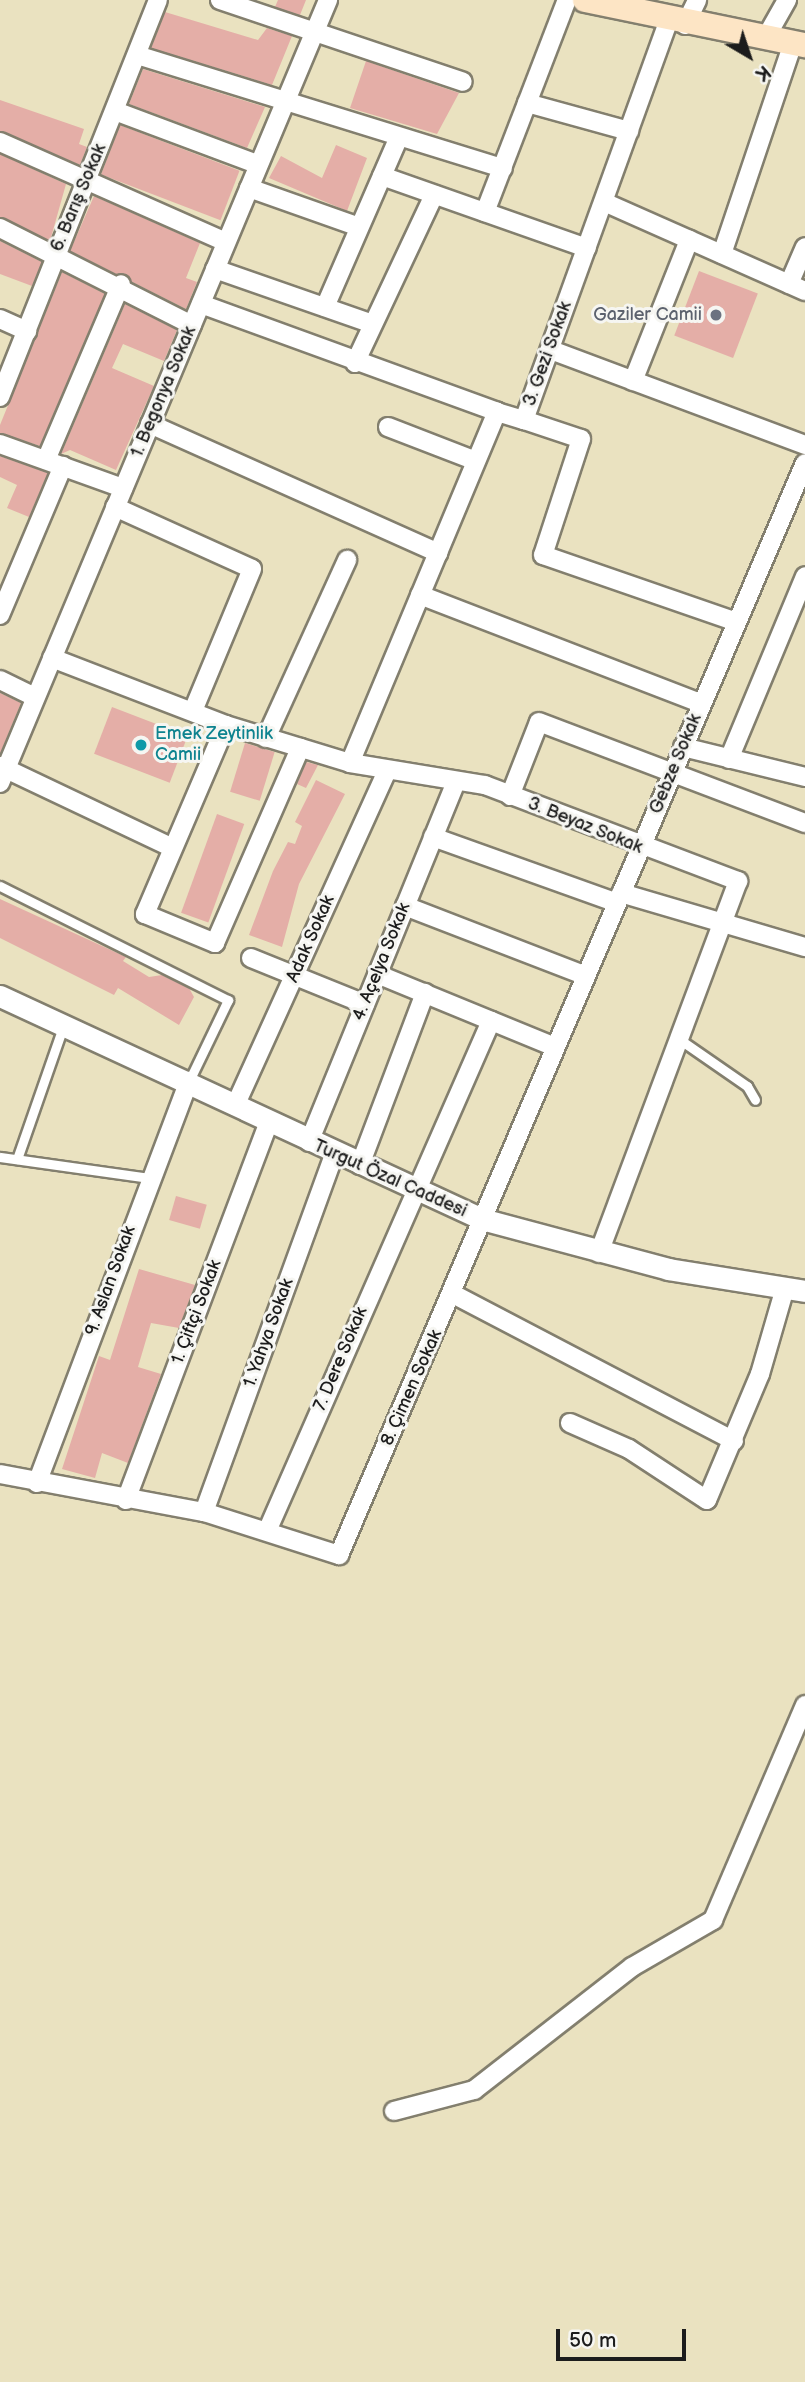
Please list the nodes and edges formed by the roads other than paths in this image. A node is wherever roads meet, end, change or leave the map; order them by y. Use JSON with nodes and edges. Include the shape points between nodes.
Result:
{"nodes":[{"id":1,"x":158,"y":0,"type":"edge"},
{"id":2,"x":220,"y":0,"type":"edge"},
{"id":3,"x":328,"y":0,"type":"edge"},
{"id":4,"x":567,"y":0,"type":"edge"},
{"id":5,"x":585,"y":0,"type":"edge"},
{"id":6,"x":697,"y":0,"type":"edge"},
{"id":7,"x":787,"y":0,"type":"edge"},
{"id":8,"x":611,"y":3,"type":"edge"},
{"id":9,"x":677,"y":23,"type":"junction"},
{"id":10,"x":315,"y":32,"type":"junction"},
{"id":11,"x":765,"y":39,"type":"junction"},
{"id":12,"x":799,"y":44,"type":"edge"},
{"id":13,"x":137,"y":55,"type":"junction"},
{"id":14,"x":463,"y":82,"type":"dead end"},
{"id":15,"x":285,"y":103,"type":"junction"},
{"id":16,"x":527,"y":103,"type":"junction"},
{"id":17,"x":115,"y":111,"type":"junction"},
{"id":18,"x":629,"y":131,"type":"junction"},
{"id":19,"x":398,"y":137,"type":"junction"},
{"id":20,"x":0,"y":142,"type":"edge"},
{"id":21,"x":257,"y":164,"type":"junction"},
{"id":22,"x":503,"y":168,"type":"junction"},
{"id":23,"x":382,"y":176,"type":"junction"},
{"id":24,"x":89,"y":177,"type":"junction"},
{"id":25,"x":249,"y":188,"type":"junction"},
{"id":26,"x":434,"y":195,"type":"junction"},
{"id":27,"x":604,"y":202,"type":"junction"},
{"id":28,"x":485,"y":212,"type":"junction"},
{"id":29,"x":359,"y":227,"type":"junction"},
{"id":30,"x":0,"y":228,"type":"edge"},
{"id":31,"x":688,"y":240,"type":"junction"},
{"id":32,"x":226,"y":242,"type":"junction"},
{"id":33,"x":805,"y":247,"type":"edge"},
{"id":34,"x":587,"y":248,"type":"junction"},
{"id":35,"x":56,"y":252,"type":"junction"},
{"id":36,"x":722,"y":254,"type":"junction"},
{"id":37,"x":215,"y":269,"type":"junction"},
{"id":38,"x":121,"y":284,"type":"junction"},
{"id":39,"x":797,"y":287,"type":"edge"},
{"id":40,"x":201,"y":304,"type":"junction"},
{"id":41,"x":325,"y":307,"type":"junction"},
{"id":42,"x":0,"y":319,"type":"edge"},
{"id":43,"x":373,"y":324,"type":"junction"},
{"id":44,"x":192,"y":325,"type":"junction"},
{"id":45,"x":27,"y":331,"type":"junction"},
{"id":46,"x":551,"y":350,"type":"junction"},
{"id":47,"x":355,"y":363,"type":"junction"},
{"id":48,"x":634,"y":381,"type":"junction"},
{"id":49,"x":1,"y":392,"type":"edge"},
{"id":50,"x":497,"y":412,"type":"junction"},
{"id":51,"x":524,"y":420,"type":"junction"},
{"id":52,"x":150,"y":424,"type":"junction"},
{"id":53,"x":388,"y":427,"type":"dead end"},
{"id":54,"x":0,"y":444,"type":"edge"},
{"id":55,"x":805,"y":445,"type":"edge"},
{"id":56,"x":46,"y":460,"type":"junction"},
{"id":57,"x":476,"y":461,"type":"junction"},
{"id":58,"x":805,"y":463,"type":"edge"},
{"id":59,"x":63,"y":466,"type":"junction"},
{"id":60,"x":123,"y":488,"type":"junction"},
{"id":61,"x":115,"y":507,"type":"junction"},
{"id":62,"x":438,"y":553,"type":"junction"},
{"id":63,"x":347,"y":560,"type":"dead end"},
{"id":64,"x":805,"y":576,"type":"edge"},
{"id":65,"x":420,"y":595,"type":"junction"},
{"id":66,"x":0,"y":615,"type":"edge"},
{"id":67,"x":737,"y":622,"type":"junction"},
{"id":68,"x":52,"y":658,"type":"junction"},
{"id":69,"x":0,"y":680,"type":"edge"},
{"id":70,"x":35,"y":696,"type":"junction"},
{"id":71,"x":702,"y":704,"type":"junction"},
{"id":72,"x":193,"y":711,"type":"junction"},
{"id":73,"x":226,"y":725,"type":"junction"},
{"id":74,"x":266,"y":738,"type":"junction"},
{"id":75,"x":683,"y":747,"type":"junction"},
{"id":76,"x":300,"y":748,"type":"junction"},
{"id":77,"x":729,"y":759,"type":"junction"},
{"id":78,"x":350,"y":764,"type":"junction"},
{"id":79,"x":387,"y":771,"type":"junction"},
{"id":80,"x":2,"y":773,"type":"edge"},
{"id":81,"x":671,"y":776,"type":"junction"},
{"id":82,"x":805,"y":777,"type":"edge"},
{"id":83,"x":456,"y":781,"type":"junction"},
{"id":84,"x":510,"y":796,"type":"junction"},
{"id":85,"x":805,"y":823,"type":"edge"},
{"id":86,"x":433,"y":837,"type":"junction"},
{"id":87,"x":173,"y":848,"type":"junction"},
{"id":88,"x":640,"y":848,"type":"junction"},
{"id":89,"x":0,"y":886,"type":"edge"},
{"id":90,"x":619,"y":898,"type":"junction"},
{"id":91,"x":405,"y":906,"type":"junction"},
{"id":92,"x":723,"y":922,"type":"junction"},
{"id":93,"x":805,"y":947,"type":"edge"},
{"id":94,"x":251,"y":958,"type":"dead end"},
{"id":95,"x":377,"y":974,"type":"junction"},
{"id":96,"x":294,"y":976,"type":"junction"},
{"id":97,"x":586,"y":976,"type":"junction"},
{"id":98,"x":425,"y":993,"type":"junction"},
{"id":99,"x":0,"y":996,"type":"edge"},
{"id":100,"x":365,"y":1004,"type":"junction"},
{"id":101,"x":491,"y":1021,"type":"junction"},
{"id":102,"x":65,"y":1022,"type":"junction"},
{"id":103,"x":679,"y":1039,"type":"junction"},
{"id":104,"x":555,"y":1047,"type":"junction"},
{"id":105,"x":189,"y":1081,"type":"junction"},
{"id":106,"x":755,"y":1100,"type":"dead end"},
{"id":107,"x":235,"y":1106,"type":"junction"},
{"id":108,"x":268,"y":1124,"type":"junction"},
{"id":109,"x":309,"y":1142,"type":"junction"},
{"id":110,"x":334,"y":1154,"type":"junction"},
{"id":111,"x":0,"y":1157,"type":"edge"},
{"id":112,"x":17,"y":1159,"type":"junction"},
{"id":113,"x":360,"y":1165,"type":"junction"},
{"id":114,"x":149,"y":1178,"type":"junction"},
{"id":115,"x":414,"y":1190,"type":"junction"},
{"id":116,"x":482,"y":1219,"type":"junction"},
{"id":117,"x":599,"y":1253,"type":"junction"},
{"id":118,"x":795,"y":1290,"type":"edge"},
{"id":119,"x":453,"y":1294,"type":"junction"},
{"id":120,"x":570,"y":1423,"type":"dead end"},
{"id":121,"x":734,"y":1441,"type":"junction"},
{"id":122,"x":0,"y":1474,"type":"edge"},
{"id":123,"x":37,"y":1483,"type":"junction"},
{"id":124,"x":126,"y":1500,"type":"junction"},
{"id":125,"x":204,"y":1512,"type":"junction"},
{"id":126,"x":268,"y":1529,"type":"junction"},
{"id":127,"x":805,"y":1705,"type":"edge"},
{"id":128,"x":394,"y":2111,"type":"dead end"}],
"edges":[{"from":1,"to":13,"type":"street","name":"6. Barış Sokak"},
{"from":2,"to":10,"type":"street"},
{"from":3,"to":10,"type":"street","name":"1. Begonya Sokak"},
{"from":4,"to":16,"type":"street"},
{"from":5,"to":8,"type":"main road"},
{"from":6,"to":9,"type":"street","name":"3. Gezi Sokak"},
{"from":7,"to":11,"type":"street"},
{"from":8,"to":9,"type":"main road"},
{"from":9,"to":11,"type":"main road"},
{"from":9,"to":18,"type":"street","name":"3. Gezi Sokak"},
{"from":10,"to":14,"type":"street"},
{"from":10,"to":15,"type":"street","name":"1. Begonya Sokak"},
{"from":11,"to":12,"type":"main road"},
{"from":12,"to":36,"type":"street"},
{"from":13,"to":15,"type":"street"},
{"from":13,"to":17,"type":"street","name":"6. Barış Sokak"},
{"from":15,"to":19,"type":"street"},
{"from":15,"to":21,"type":"street","name":"1. Begonya Sokak"},
{"from":16,"to":18,"type":"street"},
{"from":16,"to":22,"type":"street"},
{"from":17,"to":21,"type":"street"},
{"from":17,"to":24,"type":"street","name":"6. Barış Sokak"},
{"from":18,"to":27,"type":"street","name":"3. Gezi Sokak"},
{"from":19,"to":22,"type":"street"},
{"from":19,"to":23,"type":"street"},
{"from":20,"to":24,"type":"street"},
{"from":21,"to":25,"type":"street","name":"1. Begonya Sokak"},
{"from":22,"to":28,"type":"street"},
{"from":23,"to":26,"type":"street"},
{"from":23,"to":29,"type":"street"},
{"from":24,"to":32,"type":"street"},
{"from":24,"to":35,"type":"street","name":"6. Barış Sokak"},
{"from":25,"to":29,"type":"street"},
{"from":25,"to":32,"type":"street","name":"1. Begonya Sokak"},
{"from":26,"to":28,"type":"street"},
{"from":26,"to":43,"type":"street"},
{"from":27,"to":31,"type":"street"},
{"from":27,"to":34,"type":"street","name":"3. Gezi Sokak"},
{"from":28,"to":34,"type":"street"},
{"from":29,"to":41,"type":"street"},
{"from":30,"to":35,"type":"street"},
{"from":31,"to":36,"type":"street"},
{"from":31,"to":48,"type":"street"},
{"from":32,"to":37,"type":"street","name":"1. Begonya Sokak"},
{"from":33,"to":39,"type":"street"},
{"from":34,"to":46,"type":"street","name":"3. Gezi Sokak"},
{"from":35,"to":38,"type":"street"},
{"from":35,"to":45,"type":"street","name":"6. Barış Sokak"},
{"from":36,"to":39,"type":"street"},
{"from":37,"to":40,"type":"street","name":"1. Begonya Sokak"},
{"from":37,"to":41,"type":"street"},
{"from":38,"to":44,"type":"street"},
{"from":38,"to":56,"type":"street"},
{"from":40,"to":44,"type":"street","name":"1. Begonya Sokak"},
{"from":40,"to":47,"type":"street"},
{"from":41,"to":43,"type":"street"},
{"from":42,"to":45,"type":"street"},
{"from":43,"to":47,"type":"street"},
{"from":44,"to":52,"type":"street","name":"1. Begonya Sokak"},
{"from":45,"to":49,"type":"street","name":"6. Barış Sokak"},
{"from":46,"to":48,"type":"street"},
{"from":46,"to":51,"type":"street","name":"3. Gezi Sokak"},
{"from":47,"to":50,"type":"street"},
{"from":48,"to":55,"type":"street"},
{"from":50,"to":51,"type":"street","name":"3. Gezi Sokak"},
{"from":50,"to":57,"type":"street","name":"3. Gezi Sokak"},
{"from":51,"to":67,"type":"street","via":[[582,439],[543,555]]},
{"from":52,"to":60,"type":"street","name":"1. Begonya Sokak"},
{"from":52,"to":62,"type":"street"},
{"from":53,"to":57,"type":"street"},
{"from":54,"to":56,"type":"street"},
{"from":56,"to":59,"type":"street"},
{"from":57,"to":62,"type":"street","name":"3. Gezi Sokak"},
{"from":58,"to":67,"type":"street","name":"Gebze Sokak"},
{"from":59,"to":60,"type":"street"},
{"from":59,"to":66,"type":"street"},
{"from":60,"to":61,"type":"street","name":"1. Begonya Sokak"},
{"from":61,"to":68,"type":"street","name":"1. Begonya Sokak"},
{"from":61,"to":72,"type":"street","via":[[253,569]]},
{"from":62,"to":65,"type":"street","name":"3. Gezi Sokak"},
{"from":63,"to":74,"type":"street"},
{"from":64,"to":77,"type":"street"},
{"from":65,"to":71,"type":"street"},
{"from":65,"to":78,"type":"street","name":"3. Gezi Sokak"},
{"from":67,"to":71,"type":"street","name":"Gebze Sokak"},
{"from":68,"to":70,"type":"street","name":"1. Begonya Sokak"},
{"from":68,"to":72,"type":"street","name":"3. Beyaz Sokak"},
{"from":69,"to":70,"type":"street"},
{"from":70,"to":80,"type":"street","name":"1. Begonya Sokak"},
{"from":71,"to":75,"type":"street","name":"Gebze Sokak"},
{"from":72,"to":73,"type":"street","name":"3. Beyaz Sokak"},
{"from":73,"to":74,"type":"street","name":"3. Beyaz Sokak"},
{"from":73,"to":87,"type":"street"},
{"from":74,"to":76,"type":"street","name":"3. Beyaz Sokak"},
{"from":75,"to":77,"type":"street"},
{"from":75,"to":81,"type":"street","name":"Gebze Sokak"},
{"from":76,"to":78,"type":"street","name":"3. Beyaz Sokak"},
{"from":76,"to":87,"type":"street","via":[[215,943],[145,914]]},
{"from":77,"to":82,"type":"street"},
{"from":78,"to":79,"type":"street","name":"3. Beyaz Sokak"},
{"from":79,"to":83,"type":"street","name":"3. Beyaz Sokak"},
{"from":79,"to":96,"type":"street","name":"Adak Sokak"},
{"from":80,"to":87,"type":"street"},
{"from":81,"to":84,"type":"street","via":[[539,722]]},
{"from":81,"to":85,"type":"street"},
{"from":81,"to":88,"type":"street","name":"Gebze Sokak"},
{"from":83,"to":84,"type":"street","name":"3. Beyaz Sokak"},
{"from":83,"to":86,"type":"street","name":"4. Açelya Sokak"},
{"from":84,"to":88,"type":"street","name":"3. Beyaz Sokak"},
{"from":86,"to":90,"type":"street"},
{"from":86,"to":91,"type":"street","name":"4. Açelya Sokak"},
{"from":88,"to":90,"type":"street","name":"Gebze Sokak"},
{"from":88,"to":92,"type":"street","name":"3. Beyaz Sokak","via":[[738,881]]},
{"from":89,"to":105,"type":"lane","via":[[228,1000]]},
{"from":90,"to":92,"type":"street"},
{"from":90,"to":97,"type":"street","name":"Gebze Sokak"},
{"from":91,"to":95,"type":"street","name":"4. Açelya Sokak"},
{"from":91,"to":97,"type":"street"},
{"from":92,"to":93,"type":"street"},
{"from":92,"to":103,"type":"street","name":"3. Beyaz Sokak"},
{"from":94,"to":96,"type":"street"},
{"from":95,"to":98,"type":"street"},
{"from":95,"to":100,"type":"street","name":"4. Açelya Sokak"},
{"from":96,"to":100,"type":"street"},
{"from":96,"to":107,"type":"street","name":"Adak Sokak"},
{"from":97,"to":104,"type":"street","name":"Gebze Sokak"},
{"from":98,"to":101,"type":"street"},
{"from":98,"to":113,"type":"street"},
{"from":99,"to":102,"type":"street","name":"Turgut Özal Caddesi"},
{"from":100,"to":109,"type":"street","name":"4. Açelya Sokak"},
{"from":101,"to":104,"type":"street"},
{"from":101,"to":115,"type":"street","name":"7. Dere Sokak"},
{"from":102,"to":105,"type":"street","name":"Turgut Özal Caddesi"},
{"from":102,"to":112,"type":"lane"},
{"from":103,"to":106,"type":"lane","via":[[747,1086]]},
{"from":103,"to":117,"type":"street","name":"3. Beyaz Sokak"},
{"from":104,"to":116,"type":"street","name":"Gebze Sokak"},
{"from":105,"to":107,"type":"street","name":"Turgut Özal Caddesi"},
{"from":105,"to":114,"type":"street","name":"9. Aslan Sokak"},
{"from":107,"to":108,"type":"street","name":"Turgut Özal Caddesi"},
{"from":108,"to":109,"type":"street","name":"Turgut Özal Caddesi"},
{"from":108,"to":124,"type":"street","name":"1. Çiftçi Sokak"},
{"from":109,"to":110,"type":"street","name":"Turgut Özal Caddesi"},
{"from":110,"to":113,"type":"street","name":"Turgut Özal Caddesi"},
{"from":110,"to":125,"type":"street","name":"1. Yahya Sokak"},
{"from":111,"to":112,"type":"lane"},
{"from":112,"to":114,"type":"lane"},
{"from":113,"to":115,"type":"street","name":"Turgut Özal Caddesi"},
{"from":114,"to":123,"type":"street","name":"9. Aslan Sokak"},
{"from":115,"to":116,"type":"street","name":"Turgut Özal Caddesi"},
{"from":115,"to":126,"type":"street","name":"7. Dere Sokak"},
{"from":116,"to":117,"type":"street","name":"Turgut Özal Caddesi"},
{"from":116,"to":119,"type":"street","name":"8. Çimen Sokak"},
{"from":117,"to":118,"type":"street","name":"Turgut Özal Caddesi"},
{"from":118,"to":121,"type":"street"},
{"from":119,"to":121,"type":"street"},
{"from":119,"to":126,"type":"street","name":"8. Çimen Sokak","via":[[339,1555]]},
{"from":120,"to":121,"type":"street","via":[[629,1449],[707,1500]]},
{"from":122,"to":123,"type":"street"},
{"from":123,"to":124,"type":"street"},
{"from":124,"to":125,"type":"street"},
{"from":125,"to":126,"type":"street"},
{"from":127,"to":128,"type":"street","via":[[713,1920],[632,1967],[474,2090]]}]}
